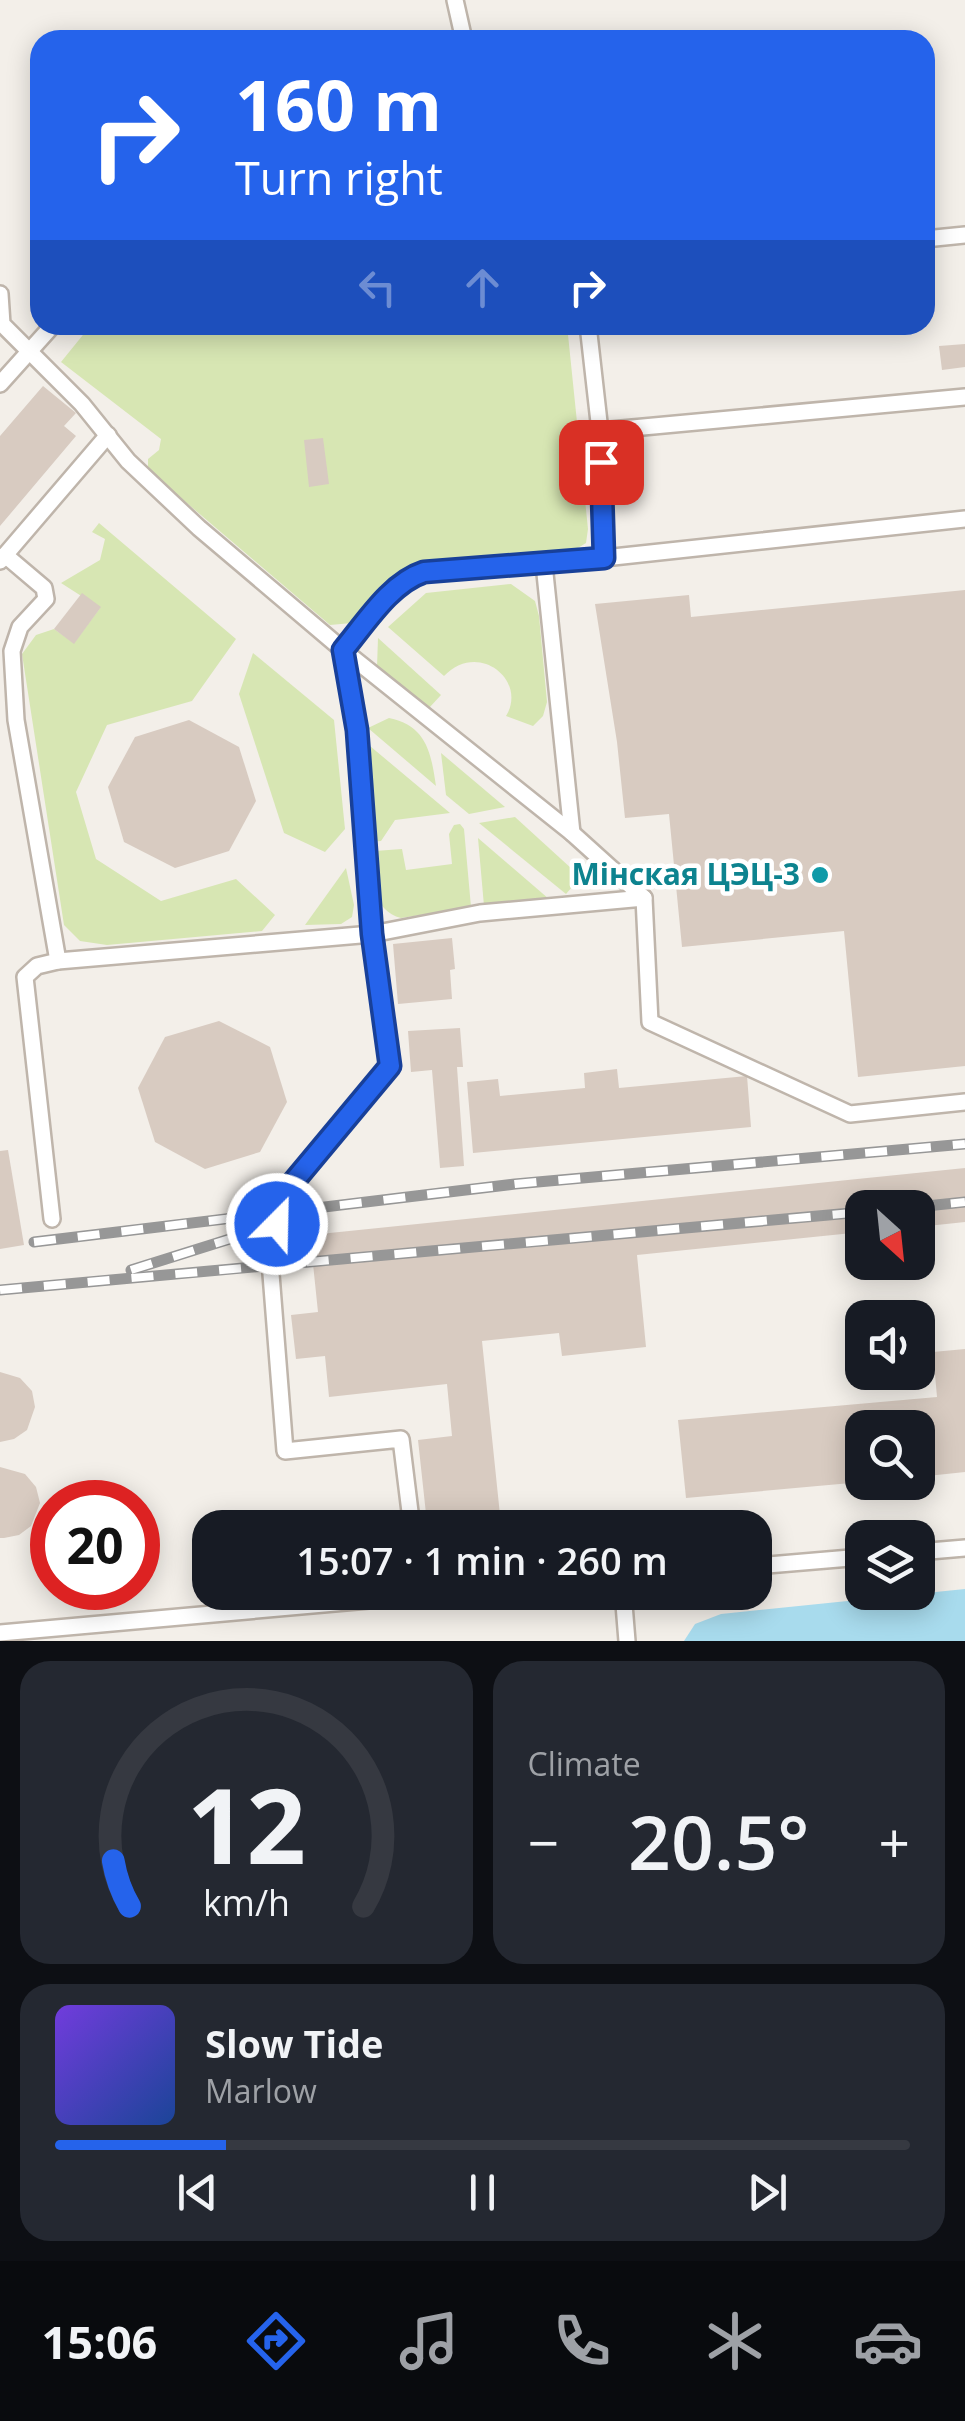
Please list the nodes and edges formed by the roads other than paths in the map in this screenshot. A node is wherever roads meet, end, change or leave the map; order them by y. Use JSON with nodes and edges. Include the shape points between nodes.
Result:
{"nodes":[{"id":1,"x":455,"y":0,"type":"edge"},
{"id":2,"x":462,"y":30,"type":"edge"},
{"id":3,"x":965,"y":235,"type":"edge"},
{"id":4,"x":935,"y":238,"type":"edge"},
{"id":5,"x":0,"y":294,"type":"edge"},
{"id":6,"x":1,"y":325,"type":"edge"},
{"id":7,"x":44,"y":335,"type":"edge"},
{"id":8,"x":589,"y":335,"type":"edge"},
{"id":9,"x":28,"y":354,"type":"junction"},
{"id":10,"x":0,"y":384,"type":"edge"},
{"id":11,"x":965,"y":396,"type":"edge"},
{"id":12,"x":600,"y":430,"type":"junction"},
{"id":13,"x":108,"y":435,"type":"junction"},
{"id":14,"x":965,"y":519,"type":"edge"},
{"id":15,"x":2,"y":558,"type":"edge"},
{"id":16,"x":604,"y":558,"type":"junction"},
{"id":17,"x":544,"y":564,"type":"junction"},
{"id":18,"x":343,"y":650,"type":"junction"},
{"id":19,"x":8,"y":720,"type":"edge"},
{"id":20,"x":572,"y":833,"type":"junction"},
{"id":21,"x":644,"y":898,"type":"junction"},
{"id":22,"x":372,"y":934,"type":"junction"},
{"id":23,"x":58,"y":961,"type":"junction"},
{"id":24,"x":965,"y":1102,"type":"edge"},
{"id":25,"x":52,"y":1218,"type":"dead end"},
{"id":26,"x":410,"y":1510,"type":"edge"},
{"id":27,"x":965,"y":1548,"type":"edge"},
{"id":28,"x":935,"y":1551,"type":"edge"},
{"id":29,"x":845,"y":1558,"type":"edge"},
{"id":30,"x":772,"y":1565,"type":"edge"},
{"id":31,"x":257,"y":1610,"type":"edge"},
{"id":32,"x":624,"y":1610,"type":"edge"},
{"id":33,"x":0,"y":1633,"type":"edge"},
{"id":34,"x":627,"y":1641,"type":"edge"}],
"edges":[{"from":1,"to":2,"type":"lane"},
{"from":3,"to":4,"type":"lane"},
{"from":5,"to":6,"type":"lane"},
{"from":6,"to":9,"type":"lane"},
{"from":7,"to":9,"type":"lane"},
{"from":8,"to":12,"type":"lane"},
{"from":9,"to":10,"type":"lane"},
{"from":9,"to":13,"type":"lane"},
{"from":11,"to":12,"type":"lane"},
{"from":12,"to":16,"type":"lane"},
{"from":13,"to":15,"type":"lane"},
{"from":13,"to":18,"type":"lane","via":[[185,514]]},
{"from":14,"to":16,"type":"lane"},
{"from":15,"to":19,"type":"lane","via":[[44,588],[46,599],[13,642]]},
{"from":16,"to":17,"type":"lane"},
{"from":17,"to":18,"type":"lane","via":[[412,576]]},
{"from":17,"to":20,"type":"lane"},
{"from":18,"to":20,"type":"lane"},
{"from":18,"to":22,"type":"lane","via":[[357,730]]},
{"from":19,"to":23,"type":"lane"},
{"from":20,"to":21,"type":"lane"},
{"from":21,"to":22,"type":"lane","via":[[480,913]]},
{"from":21,"to":24,"type":"lane","via":[[650,1022],[850,1114]]},
{"from":22,"to":23,"type":"lane"},
{"from":22,"to":26,"type":"lane","via":[[390,1066],[290,1186],[268,1249],[285,1450],[401,1439]]},
{"from":23,"to":25,"type":"lane","via":[[25,976]]},
{"from":27,"to":28,"type":"lane"},
{"from":29,"to":30,"type":"lane"},
{"from":31,"to":33,"type":"lane"},
{"from":32,"to":34,"type":"lane"}]}
